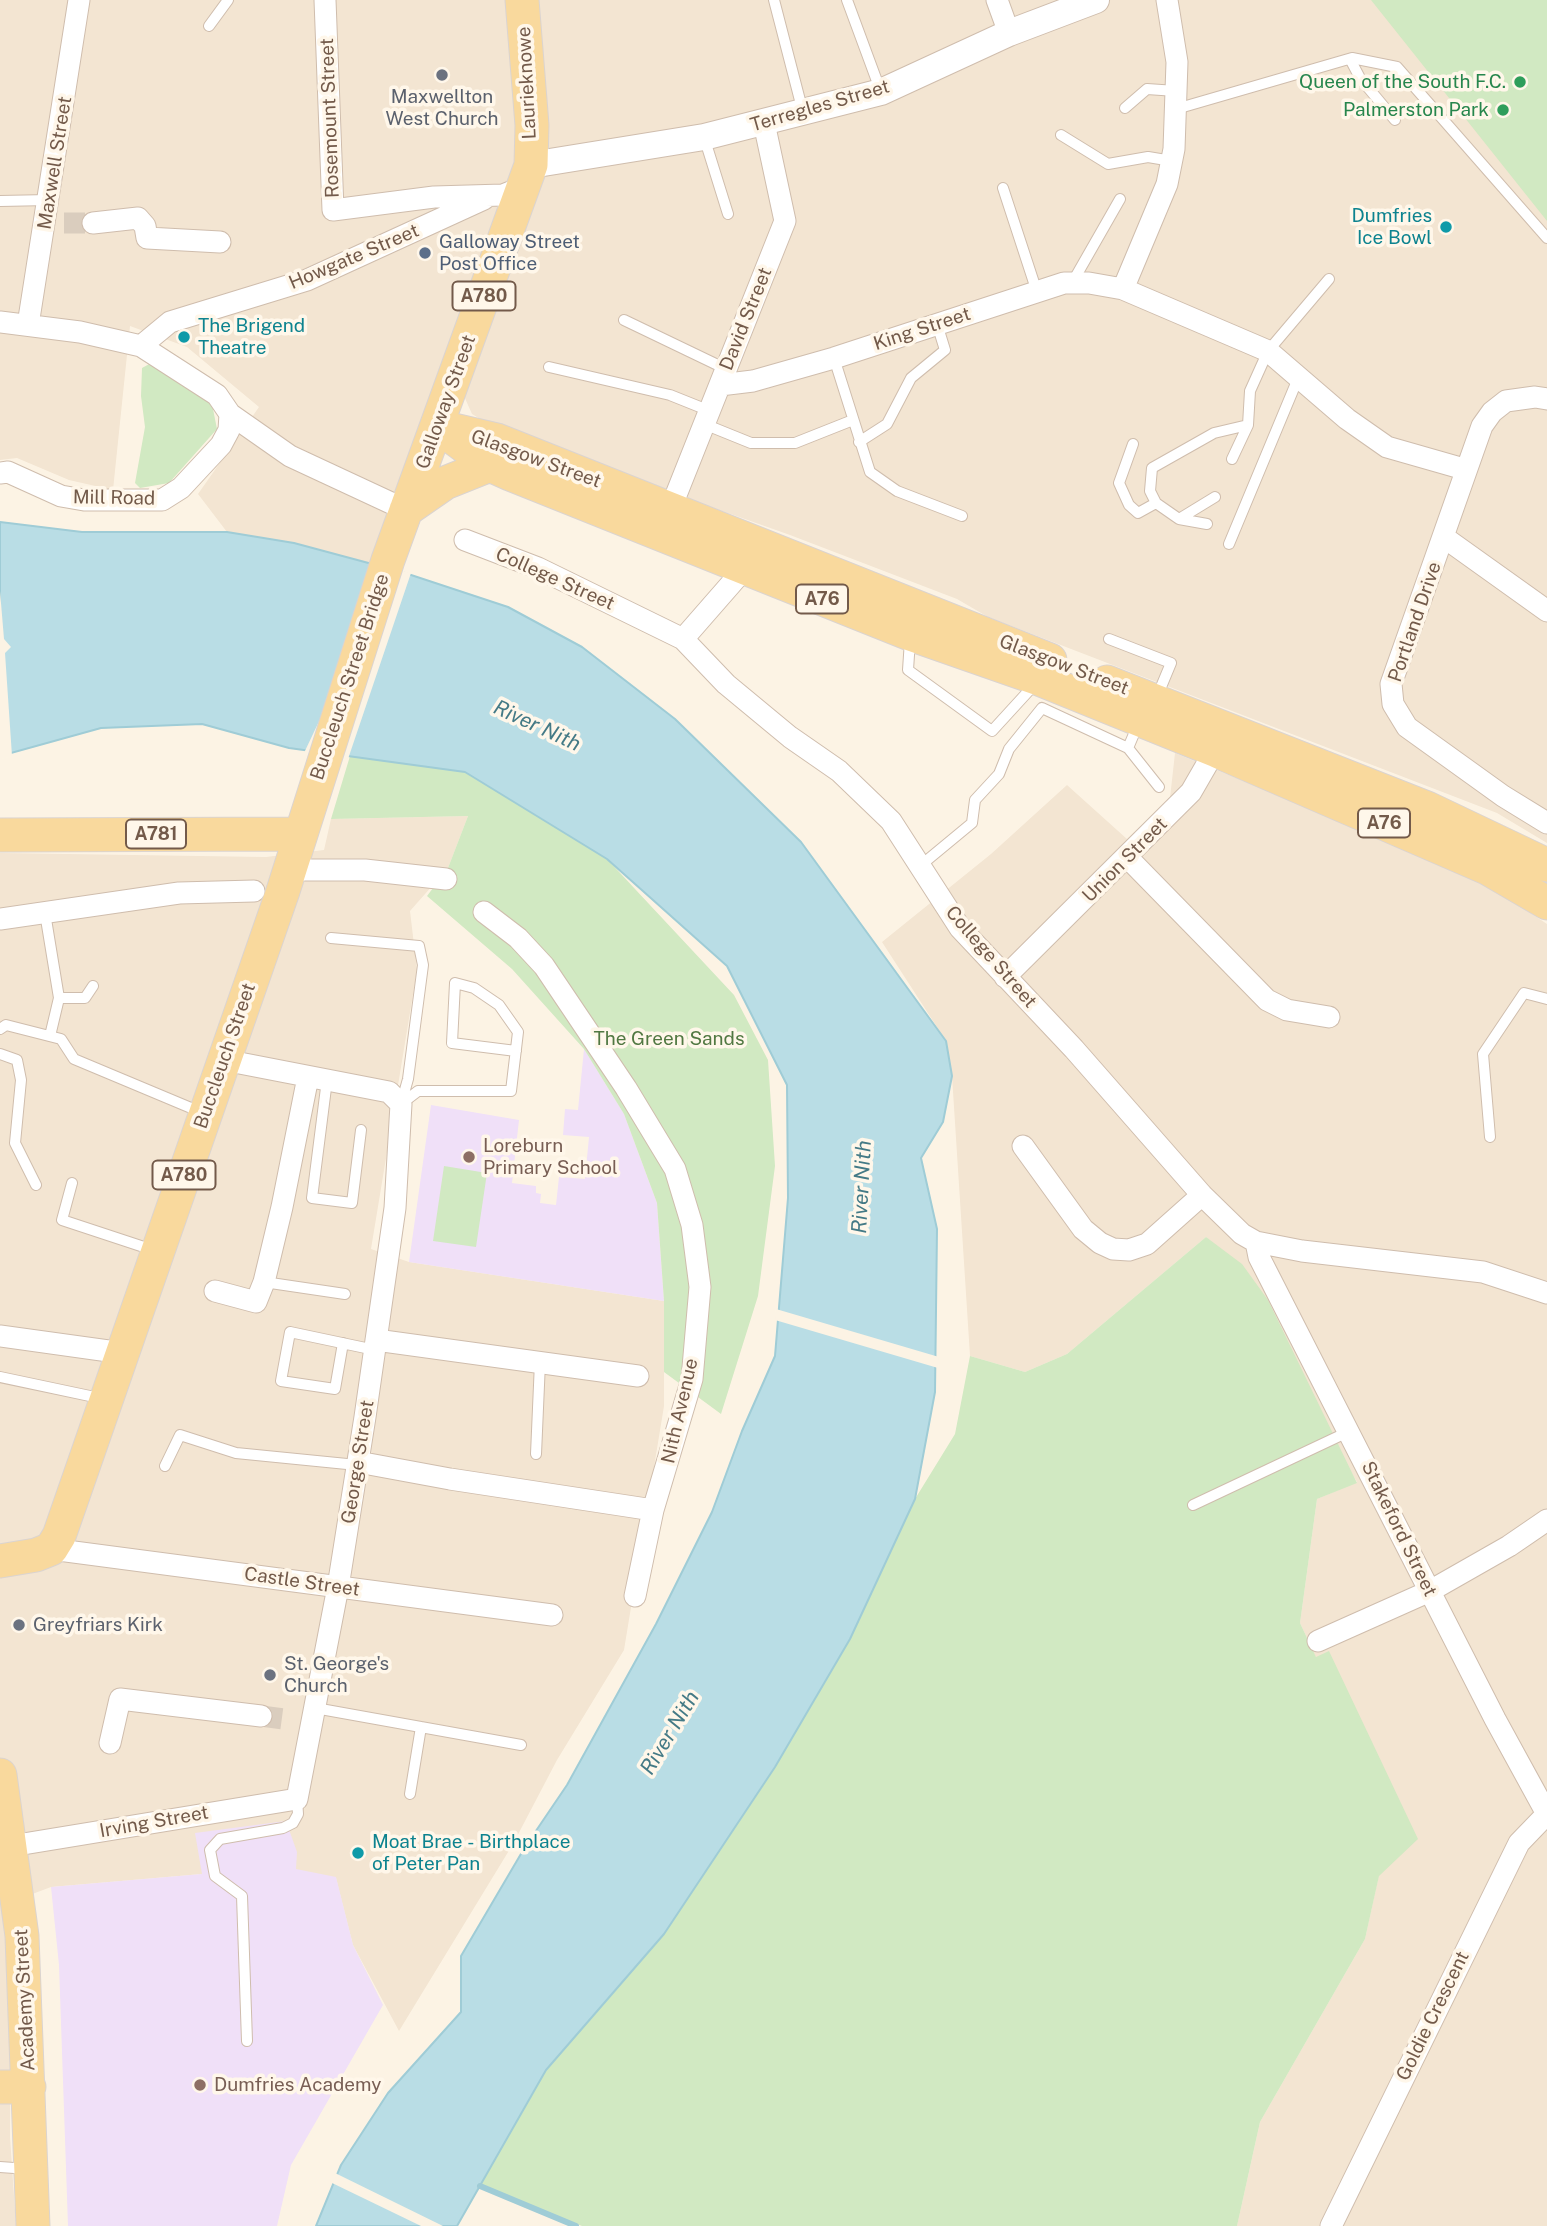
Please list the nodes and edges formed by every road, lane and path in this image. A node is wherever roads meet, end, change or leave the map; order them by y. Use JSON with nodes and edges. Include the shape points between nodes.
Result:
{"nodes":[{"id":1,"x":79,"y":0,"type":"edge"},
{"id":2,"x":228,"y":0,"type":"edge"},
{"id":3,"x":325,"y":0,"type":"edge"},
{"id":4,"x":522,"y":0,"type":"edge"},
{"id":5,"x":775,"y":0,"type":"edge"},
{"id":6,"x":847,"y":0,"type":"edge"},
{"id":7,"x":997,"y":0,"type":"edge"},
{"id":8,"x":1096,"y":0,"type":"edge"},
{"id":9,"x":1167,"y":0,"type":"edge"},
{"id":10,"x":209,"y":26,"type":"dead end"},
{"id":11,"x":1009,"y":33,"type":"junction"},
{"id":12,"x":1350,"y":59,"type":"junction"},
{"id":13,"x":881,"y":92,"type":"junction"},
{"id":14,"x":1176,"y":100,"type":"junction"},
{"id":15,"x":1125,"y":108,"type":"dead end"},
{"id":16,"x":803,"y":112,"type":"junction"},
{"id":17,"x":1395,"y":120,"type":"dead end"},
{"id":18,"x":764,"y":123,"type":"junction"},
{"id":19,"x":1060,"y":135,"type":"dead end"},
{"id":20,"x":704,"y":137,"type":"junction"},
{"id":21,"x":1172,"y":160,"type":"junction"},
{"id":22,"x":527,"y":176,"type":"junction"},
{"id":23,"x":1003,"y":188,"type":"dead end"},
{"id":24,"x":491,"y":196,"type":"junction"},
{"id":25,"x":1121,"y":199,"type":"dead end"},
{"id":26,"x":0,"y":201,"type":"edge"},
{"id":27,"x":728,"y":214,"type":"dead end"},
{"id":28,"x":53,"y":215,"type":"junction"},
{"id":29,"x":93,"y":223,"type":"tunnel mouth"},
{"id":30,"x":1547,"y":238,"type":"edge"},
{"id":31,"x":220,"y":242,"type":"dead end"},
{"id":32,"x":1329,"y":279,"type":"dead end"},
{"id":33,"x":1072,"y":283,"type":"junction"},
{"id":34,"x":1123,"y":289,"type":"junction"},
{"id":35,"x":1037,"y":292,"type":"junction"},
{"id":36,"x":624,"y":320,"type":"dead end"},
{"id":37,"x":0,"y":322,"type":"edge"},
{"id":38,"x":937,"y":324,"type":"junction"},
{"id":39,"x":28,"y":326,"type":"junction"},
{"id":40,"x":141,"y":346,"type":"junction"},
{"id":41,"x":1268,"y":351,"type":"junction"},
{"id":42,"x":834,"y":358,"type":"junction"},
{"id":43,"x":549,"y":367,"type":"dead end"},
{"id":44,"x":1300,"y":375,"type":"junction"},
{"id":45,"x":723,"y":377,"type":"junction"},
{"id":46,"x":1547,"y":399,"type":"edge"},
{"id":47,"x":229,"y":414,"type":"junction"},
{"id":48,"x":707,"y":418,"type":"junction"},
{"id":49,"x":853,"y":420,"type":"junction"},
{"id":50,"x":1248,"y":425,"type":"junction"},
{"id":51,"x":437,"y":426,"type":"junction"},
{"id":52,"x":859,"y":442,"type":"junction"},
{"id":53,"x":1133,"y":444,"type":"dead end"},
{"id":54,"x":1232,"y":459,"type":"dead end"},
{"id":55,"x":490,"y":464,"type":"junction"},
{"id":56,"x":1464,"y":469,"type":"junction"},
{"id":57,"x":0,"y":473,"type":"edge"},
{"id":58,"x":1215,"y":497,"type":"dead end"},
{"id":59,"x":1156,"y":503,"type":"junction"},
{"id":60,"x":406,"y":510,"type":"junction"},
{"id":61,"x":670,"y":510,"type":"junction"},
{"id":62,"x":962,"y":516,"type":"dead end"},
{"id":63,"x":1179,"y":519,"type":"junction"},
{"id":64,"x":1207,"y":524,"type":"dead end"},
{"id":65,"x":1445,"y":538,"type":"junction"},
{"id":66,"x":465,"y":540,"type":"dead end"},
{"id":67,"x":1229,"y":544,"type":"dead end"},
{"id":68,"x":388,"y":560,"type":"joint"},
{"id":69,"x":745,"y":568,"type":"junction"},
{"id":70,"x":1547,"y":611,"type":"edge"},
{"id":71,"x":910,"y":634,"type":"junction"},
{"id":72,"x":683,"y":639,"type":"junction"},
{"id":73,"x":1109,"y":639,"type":"dead end"},
{"id":74,"x":1039,"y":679,"type":"junction"},
{"id":75,"x":1141,"y":723,"type":"junction"},
{"id":76,"x":1222,"y":740,"type":"junction"},
{"id":77,"x":1158,"y":787,"type":"dead end"},
{"id":78,"x":312,"y":794,"type":"joint"},
{"id":79,"x":1547,"y":823,"type":"edge"},
{"id":80,"x":5,"y":833,"type":"edge"},
{"id":81,"x":299,"y":834,"type":"junction"},
{"id":82,"x":1128,"y":858,"type":"junction"},
{"id":83,"x":1547,"y":865,"type":"edge"},
{"id":84,"x":920,"y":866,"type":"junction"},
{"id":85,"x":289,"y":870,"type":"junction"},
{"id":86,"x":446,"y":879,"type":"dead end"},
{"id":87,"x":254,"y":891,"type":"dead end"},
{"id":88,"x":1547,"y":903,"type":"edge"},
{"id":89,"x":484,"y":912,"type":"dead end"},
{"id":90,"x":45,"y":913,"type":"junction"},
{"id":91,"x":0,"y":919,"type":"edge"},
{"id":92,"x":331,"y":937,"type":"dead end"},
{"id":93,"x":1005,"y":977,"type":"junction"},
{"id":94,"x":93,"y":986,"type":"dead end"},
{"id":95,"x":59,"y":998,"type":"junction"},
{"id":96,"x":1547,"y":999,"type":"edge"},
{"id":97,"x":1329,"y":1017,"type":"dead end"},
{"id":98,"x":0,"y":1029,"type":"edge"},
{"id":99,"x":50,"y":1036,"type":"junction"},
{"id":100,"x":516,"y":1051,"type":"junction"},
{"id":101,"x":0,"y":1054,"type":"edge"},
{"id":102,"x":224,"y":1060,"type":"junction"},
{"id":103,"x":317,"y":1078,"type":"junction"},
{"id":104,"x":401,"y":1113,"type":"junction"},
{"id":105,"x":205,"y":1114,"type":"junction"},
{"id":106,"x":361,"y":1130,"type":"dead end"},
{"id":107,"x":1490,"y":1137,"type":"dead end"},
{"id":108,"x":1023,"y":1146,"type":"dead end"},
{"id":109,"x":72,"y":1183,"type":"dead end"},
{"id":110,"x":36,"y":1185,"type":"dead end"},
{"id":111,"x":1202,"y":1195,"type":"junction"},
{"id":112,"x":1256,"y":1242,"type":"junction"},
{"id":113,"x":158,"y":1252,"type":"junction"},
{"id":114,"x":264,"y":1282,"type":"junction"},
{"id":115,"x":215,"y":1291,"type":"dead end"},
{"id":116,"x":1547,"y":1293,"type":"edge"},
{"id":117,"x":345,"y":1294,"type":"dead end"},
{"id":118,"x":0,"y":1336,"type":"edge"},
{"id":119,"x":343,"y":1343,"type":"junction"},
{"id":120,"x":375,"y":1345,"type":"junction"},
{"id":121,"x":122,"y":1353,"type":"junction"},
{"id":122,"x":540,"y":1362,"type":"junction"},
{"id":123,"x":638,"y":1376,"type":"dead end"},
{"id":124,"x":0,"y":1377,"type":"edge"},
{"id":125,"x":107,"y":1399,"type":"junction"},
{"id":126,"x":1350,"y":1430,"type":"junction"},
{"id":127,"x":536,"y":1454,"type":"dead end"},
{"id":128,"x":358,"y":1463,"type":"junction"},
{"id":129,"x":165,"y":1466,"type":"dead end"},
{"id":130,"x":1193,"y":1505,"type":"dead end"},
{"id":131,"x":653,"y":1510,"type":"junction"},
{"id":132,"x":1547,"y":1520,"type":"edge"},
{"id":133,"x":51,"y":1549,"type":"junction"},
{"id":134,"x":0,"y":1561,"type":"edge"},
{"id":135,"x":338,"y":1587,"type":"junction"},
{"id":136,"x":1430,"y":1591,"type":"junction"},
{"id":137,"x":635,"y":1596,"type":"dead end"},
{"id":138,"x":552,"y":1615,"type":"dead end"},
{"id":139,"x":1318,"y":1642,"type":"dead end"},
{"id":140,"x":261,"y":1716,"type":"tunnel mouth"},
{"id":141,"x":306,"y":1718,"type":"junction"},
{"id":142,"x":421,"y":1727,"type":"junction"},
{"id":143,"x":110,"y":1743,"type":"dead end"},
{"id":144,"x":521,"y":1745,"type":"dead end"},
{"id":145,"x":0,"y":1775,"type":"edge"},
{"id":146,"x":410,"y":1794,"type":"dead end"},
{"id":147,"x":297,"y":1799,"type":"junction"},
{"id":148,"x":1547,"y":1814,"type":"edge"},
{"id":149,"x":9,"y":1866,"type":"edge"},
{"id":150,"x":247,"y":2041,"type":"dead end"},
{"id":151,"x":14,"y":2087,"type":"edge"},
{"id":152,"x":15,"y":2168,"type":"edge"},
{"id":153,"x":33,"y":2226,"type":"edge"},
{"id":154,"x":1331,"y":2226,"type":"edge"}],
"edges":[{"from":1,"to":28,"type":"street","name":"Maxwell Street"},
{"from":2,"to":10,"type":"lane"},
{"from":3,"to":24,"type":"street","name":"Rosemount Street","via":[[333,210],[434,197]]},
{"from":4,"to":22,"type":"main road","name":"Laurieknowe","number":"A780","via":[[532,125]]},
{"from":5,"to":16,"type":"lane"},
{"from":6,"to":13,"type":"lane"},
{"from":7,"to":11,"type":"street"},
{"from":8,"to":11,"type":"street","name":"Terregles Street"},
{"from":9,"to":14,"type":"street","via":[[1174,30]]},
{"from":11,"to":13,"type":"street","name":"Terregles Street"},
{"from":12,"to":14,"type":"lane"},
{"from":12,"to":17,"type":"lane"},
{"from":12,"to":30,"type":"lane","via":[[1397,67]]},
{"from":13,"to":16,"type":"street","name":"Terregles Street"},
{"from":14,"to":15,"type":"lane","via":[[1147,89]]},
{"from":14,"to":21,"type":"street"},
{"from":16,"to":18,"type":"street","name":"Terregles Street"},
{"from":18,"to":20,"type":"street","name":"Terregles Street"},
{"from":18,"to":45,"type":"street","name":"David Street","via":[[785,221]]},
{"from":19,"to":21,"type":"lane","via":[[1108,164],[1148,157]]},
{"from":20,"to":22,"type":"street","name":"Terregles Street"},
{"from":20,"to":27,"type":"lane"},
{"from":21,"to":34,"type":"street"},
{"from":22,"to":24,"type":"street","name":"Rosemount Street","via":[[503,195]]},
{"from":22,"to":51,"type":"main road","name":"Galloway Street","number":"A780"},
{"from":23,"to":35,"type":"lane"},
{"from":24,"to":40,"type":"street","name":"Howgate Street","via":[[307,280],[170,322]]},
{"from":25,"to":33,"type":"lane"},
{"from":26,"to":28,"type":"lane"},
{"from":28,"to":39,"type":"street","name":"Maxwell Street"},
{"from":29,"to":31,"type":"street","via":[[138,218],[147,238]]},
{"from":32,"to":41,"type":"lane"},
{"from":33,"to":34,"type":"street","name":"King Street"},
{"from":33,"to":35,"type":"street","name":"King Street"},
{"from":34,"to":41,"type":"street","name":"King Street"},
{"from":35,"to":38,"type":"street","name":"King Street"},
{"from":36,"to":45,"type":"lane"},
{"from":37,"to":39,"type":"street"},
{"from":38,"to":42,"type":"street","name":"King Street"},
{"from":38,"to":52,"type":"lane","via":[[945,350],[911,378],[887,424]]},
{"from":39,"to":40,"type":"street"},
{"from":40,"to":47,"type":"street","via":[[217,395]]},
{"from":41,"to":44,"type":"street","name":"King Street"},
{"from":41,"to":50,"type":"lane","via":[[1250,391]]},
{"from":42,"to":45,"type":"street","name":"King Street","via":[[753,381]]},
{"from":42,"to":49,"type":"lane"},
{"from":43,"to":48,"type":"lane","via":[[670,395]]},
{"from":44,"to":56,"type":"street","name":"King Street","via":[[1387,447]]},
{"from":44,"to":67,"type":"lane"},
{"from":45,"to":48,"type":"street","name":"David Street"},
{"from":46,"to":56,"type":"street","name":"Portland Drive","via":[[1506,401],[1492,412]]},
{"from":47,"to":57,"type":"street","name":"Mill Road","via":[[229,430],[220,445],[181,488],[162,500],[84,500]]},
{"from":47,"to":60,"type":"street","via":[[290,456]]},
{"from":48,"to":49,"type":"lane","via":[[751,443],[795,443]]},
{"from":48,"to":61,"type":"street","name":"David Street"},
{"from":49,"to":52,"type":"lane"},
{"from":50,"to":54,"type":"lane"},
{"from":50,"to":59,"type":"lane","via":[[1214,433],[1152,468],[1150,491]]},
{"from":51,"to":55,"type":"main road","name":"Glasgow Street","number":"A76"},
{"from":51,"to":60,"type":"main road","name":"Galloway Street","number":"A780"},
{"from":51,"to":61,"type":"main road","name":"Glasgow Street","number":"A76","via":[[497,440]]},
{"from":52,"to":62,"type":"lane","via":[[870,472],[882,484]]},
{"from":53,"to":59,"type":"lane","via":[[1119,483],[1138,513]]},
{"from":55,"to":60,"type":"main road","via":[[445,483]]},
{"from":55,"to":69,"type":"main road","name":"Glasgow Street","number":"A76"},
{"from":56,"to":65,"type":"street","name":"Portland Drive"},
{"from":58,"to":63,"type":"lane"},
{"from":59,"to":63,"type":"lane"},
{"from":60,"to":68,"type":"main road","name":"Galloway Street","number":"A780"},
{"from":61,"to":75,"type":"main road","name":"Glasgow Street","number":"A76"},
{"from":63,"to":64,"type":"lane"},
{"from":65,"to":70,"type":"street"},
{"from":65,"to":79,"type":"street","name":"Portland Drive","via":[[1391,684],[1393,704],[1407,727],[1423,741]]},
{"from":66,"to":72,"type":"street","name":"College Street","via":[[538,568]]},
{"from":68,"to":78,"type":"main road","name":"Buccleuch Street Bridge","number":"A780"},
{"from":69,"to":71,"type":"main road","name":"Glasgow Street","number":"A76"},
{"from":69,"to":72,"type":"street"},
{"from":71,"to":74,"type":"main road","name":"Glasgow Street","number":"A76"},
{"from":71,"to":74,"type":"lane","via":[[908,670],[992,731]]},
{"from":72,"to":84,"type":"street","name":"College Street","via":[[726,684],[857,788],[891,821]]},
{"from":73,"to":75,"type":"lane","via":[[1171,663]]},
{"from":74,"to":75,"type":"main road","name":"Glasgow Street","number":"A76"},
{"from":75,"to":76,"type":"main road","name":"Glasgow Street","number":"A76"},
{"from":75,"to":77,"type":"lane"},
{"from":75,"to":84,"type":"lane","via":[[1042,708],[1009,749],[999,774],[975,800],[972,823]]},
{"from":76,"to":82,"type":"street","name":"Union Street","via":[[1191,792]]},
{"from":76,"to":83,"type":"main road","number":"A76","via":[[1427,808]]},
{"from":76,"to":88,"type":"main road","number":"A76","via":[[1487,868]]},
{"from":78,"to":81,"type":"main road","name":"Buccleuch Street","number":"A780"},
{"from":80,"to":81,"type":"main road","number":"A781","via":[[80,837]]},
{"from":81,"to":85,"type":"main road","name":"Buccleuch Street","number":"A780"},
{"from":82,"to":93,"type":"street","name":"Union Street"},
{"from":82,"to":97,"type":"street","via":[[1267,1000],[1287,1010]]},
{"from":84,"to":93,"type":"street","name":"College Street","via":[[960,928]]},
{"from":85,"to":86,"type":"street","via":[[365,870]]},
{"from":85,"to":102,"type":"main road","name":"Buccleuch Street","number":"A780"},
{"from":87,"to":90,"type":"street","via":[[179,893]]},
{"from":89,"to":131,"type":"street","name":"Nith Avenue","via":[[544,966],[626,1088],[675,1169],[692,1224],[700,1287],[692,1379]]},
{"from":90,"to":91,"type":"street"},
{"from":90,"to":95,"type":"lane"},
{"from":92,"to":104,"type":"lane","via":[[419,946],[423,965]]},
{"from":93,"to":111,"type":"street","name":"College Street"},
{"from":94,"to":95,"type":"lane","via":[[85,998]]},
{"from":95,"to":99,"type":"lane"},
{"from":96,"to":107,"type":"lane","via":[[1524,993],[1483,1054]]},
{"from":98,"to":99,"type":"lane","via":[[6,1025]]},
{"from":99,"to":105,"type":"lane","via":[[61,1039],[74,1059]]},
{"from":100,"to":100,"type":"lane","via":[[519,1032],[499,1005],[474,988],[455,983],[452,1043]]},
{"from":100,"to":104,"type":"lane","via":[[511,1091],[418,1091]]},
{"from":101,"to":110,"type":"lane","via":[[17,1060],[21,1080],[15,1143]]},
{"from":102,"to":103,"type":"street"},
{"from":102,"to":105,"type":"main road","name":"Buccleuch Street","number":"A780"},
{"from":103,"to":104,"type":"street","via":[[389,1092]]},
{"from":103,"to":106,"type":"lane","via":[[312,1198],[352,1203]]},
{"from":103,"to":114,"type":"street"},
{"from":104,"to":120,"type":"street","name":"George Street","via":[[395,1208]]},
{"from":105,"to":113,"type":"main road","name":"Buccleuch Street","number":"A780"},
{"from":108,"to":111,"type":"street","via":[[1083,1229],[1113,1249],[1147,1244]]},
{"from":109,"to":113,"type":"lane","via":[[62,1220]]},
{"from":111,"to":112,"type":"street","name":"College Street"},
{"from":112,"to":116,"type":"street","via":[[1483,1272]]},
{"from":112,"to":126,"type":"street","name":"Stakeford Street","via":[[1259,1257]]},
{"from":113,"to":121,"type":"main road","name":"Buccleuch Street","number":"A780"},
{"from":114,"to":115,"type":"street","via":[[256,1302]]},
{"from":114,"to":117,"type":"lane"},
{"from":118,"to":121,"type":"street"},
{"from":119,"to":119,"type":"lane","via":[[290,1332],[281,1381],[335,1389]]},
{"from":119,"to":120,"type":"lane"},
{"from":120,"to":122,"type":"street"},
{"from":120,"to":128,"type":"street","name":"George Street"},
{"from":121,"to":125,"type":"main road","name":"Buccleuch Street","number":"A780"},
{"from":122,"to":123,"type":"street"},
{"from":122,"to":127,"type":"lane"},
{"from":124,"to":125,"type":"lane"},
{"from":125,"to":133,"type":"main road","name":"Buccleuch Street","number":"A780"},
{"from":126,"to":130,"type":"lane"},
{"from":126,"to":136,"type":"street","name":"Stakeford Street"},
{"from":128,"to":129,"type":"lane","via":[[236,1453],[180,1435]]},
{"from":128,"to":131,"type":"street"},
{"from":128,"to":135,"type":"street","name":"George Street"},
{"from":131,"to":137,"type":"street","name":"Nith Avenue"},
{"from":132,"to":136,"type":"street"},
{"from":133,"to":134,"type":"main road"},
{"from":133,"to":135,"type":"street","name":"Castle Street"},
{"from":135,"to":138,"type":"street","name":"Castle Street"},
{"from":135,"to":141,"type":"street","name":"George Street"},
{"from":136,"to":139,"type":"street"},
{"from":136,"to":148,"type":"street","name":"Stakeford Street"},
{"from":140,"to":143,"type":"street","via":[[120,1699]]},
{"from":141,"to":142,"type":"lane"},
{"from":141,"to":147,"type":"street","name":"George Street"},
{"from":142,"to":144,"type":"lane"},
{"from":142,"to":146,"type":"lane"},
{"from":145,"to":149,"type":"main road","name":"Academy Street"},
{"from":147,"to":149,"type":"street","name":"Irving Street"},
{"from":147,"to":150,"type":"lane","via":[[299,1814],[293,1823],[220,1839],[210,1850],[215,1877],[242,1896]]},
{"from":148,"to":154,"type":"street","name":"Goldie Crescent","via":[[1519,1843]]},
{"from":149,"to":151,"type":"main road","name":"Academy Street","via":[[27,2004]]},
{"from":151,"to":152,"type":"main road","name":"Academy Street"},
{"from":152,"to":153,"type":"main road","name":"Academy Street"}]}
